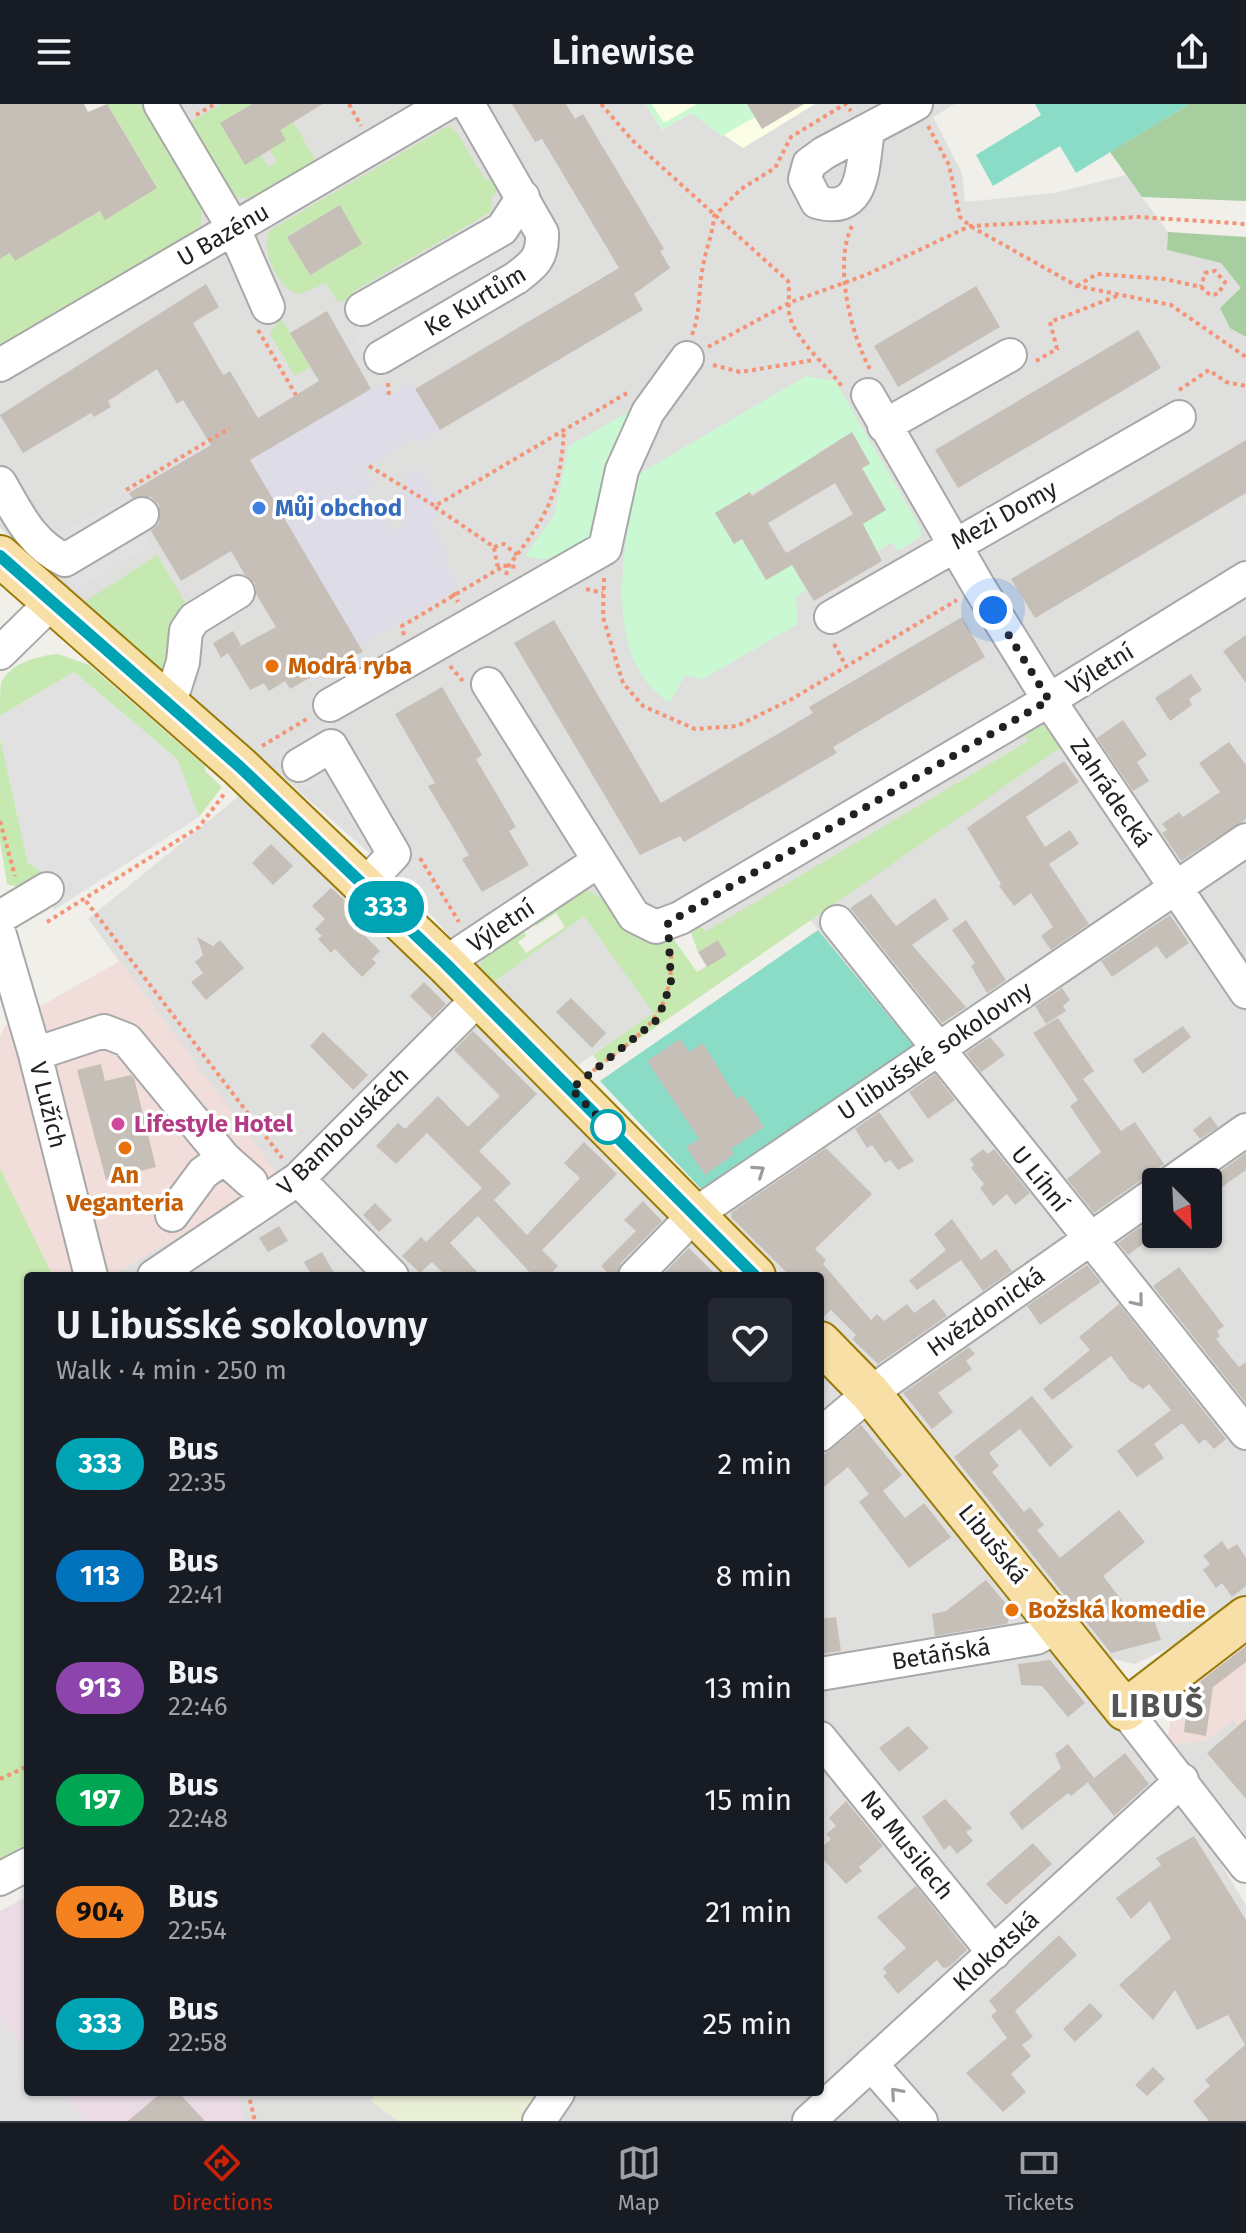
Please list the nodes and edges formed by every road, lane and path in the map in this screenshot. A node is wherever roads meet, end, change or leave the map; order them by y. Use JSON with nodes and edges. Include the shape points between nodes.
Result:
{"nodes":[{"id":1,"x":446,"y":104,"type":"edge"},
{"id":2,"x":468,"y":104,"type":"edge"},
{"id":3,"x":601,"y":104,"type":"edge"},
{"id":4,"x":845,"y":104,"type":"edge"},
{"id":5,"x":162,"y":105,"type":"edge"},
{"id":6,"x":923,"y":116,"type":"edge"},
{"id":7,"x":868,"y":131,"type":"junction"},
{"id":8,"x":857,"y":193,"type":"junction"},
{"id":9,"x":523,"y":197,"type":"junction"},
{"id":10,"x":714,"y":216,"type":"junction"},
{"id":11,"x":1246,"y":224,"type":"edge"},
{"id":12,"x":970,"y":226,"type":"junction"},
{"id":13,"x":234,"y":229,"type":"junction"},
{"id":14,"x":846,"y":282,"type":"junction"},
{"id":15,"x":1077,"y":286,"type":"junction"},
{"id":16,"x":1201,"y":287,"type":"junction"},
{"id":17,"x":1119,"y":295,"type":"junction"},
{"id":18,"x":791,"y":302,"type":"junction"},
{"id":19,"x":268,"y":307,"type":"dead end"},
{"id":20,"x":362,"y":309,"type":"dead end"},
{"id":21,"x":1010,"y":355,"type":"joint"},
{"id":22,"x":381,"y":357,"type":"dead end"},
{"id":23,"x":1246,"y":357,"type":"edge"},
{"id":24,"x":687,"y":358,"type":"junction"},
{"id":25,"x":815,"y":360,"type":"junction"},
{"id":26,"x":0,"y":365,"type":"edge"},
{"id":27,"x":281,"y":370,"type":"dead end"},
{"id":28,"x":1246,"y":386,"type":"edge"},
{"id":29,"x":632,"y":390,"type":"dead end"},
{"id":30,"x":296,"y":395,"type":"dead end"},
{"id":31,"x":868,"y":395,"type":"junction"},
{"id":32,"x":1179,"y":417,"type":"joint"},
{"id":33,"x":884,"y":426,"type":"junction"},
{"id":34,"x":230,"y":428,"type":"dead end"},
{"id":35,"x":564,"y":429,"type":"junction"},
{"id":36,"x":369,"y":466,"type":"dead end"},
{"id":37,"x":0,"y":483,"type":"edge"},
{"id":38,"x":435,"y":506,"type":"junction"},
{"id":39,"x":139,"y":516,"type":"joint"},
{"id":40,"x":954,"y":543,"type":"junction"},
{"id":41,"x":494,"y":547,"type":"junction"},
{"id":42,"x":605,"y":548,"type":"junction"},
{"id":43,"x":517,"y":555,"type":"junction"},
{"id":44,"x":0,"y":556,"type":"edge"},
{"id":45,"x":509,"y":565,"type":"junction"},
{"id":46,"x":502,"y":567,"type":"junction"},
{"id":47,"x":1246,"y":578,"type":"edge"},
{"id":48,"x":551,"y":579,"type":"junction"},
{"id":49,"x":979,"y":587,"type":"junction"},
{"id":50,"x":238,"y":592,"type":"dead end"},
{"id":51,"x":603,"y":593,"type":"junction"},
{"id":52,"x":51,"y":603,"type":"junction"},
{"id":53,"x":831,"y":617,"type":"dead end"},
{"id":54,"x":0,"y":653,"type":"edge"},
{"id":55,"x":404,"y":663,"type":"junction"},
{"id":56,"x":488,"y":684,"type":"dead end"},
{"id":57,"x":1049,"y":700,"type":"junction"},
{"id":58,"x":165,"y":702,"type":"junction"},
{"id":59,"x":330,"y":705,"type":"joint"},
{"id":60,"x":299,"y":765,"type":"dead end"},
{"id":61,"x":234,"y":776,"type":"junction"},
{"id":62,"x":1246,"y":840,"type":"edge"},
{"id":63,"x":597,"y":862,"type":"junction"},
{"id":64,"x":364,"y":886,"type":"junction"},
{"id":65,"x":1175,"y":888,"type":"junction"},
{"id":66,"x":47,"y":889,"type":"dead end"},
{"id":67,"x":86,"y":901,"type":"junction"},
{"id":68,"x":0,"y":917,"type":"edge"},
{"id":69,"x":51,"y":921,"type":"dead end"},
{"id":70,"x":837,"y":922,"type":"dead end"},
{"id":71,"x":668,"y":923,"type":"junction"},
{"id":72,"x":2,"y":957,"type":"edge"},
{"id":73,"x":445,"y":963,"type":"junction"},
{"id":74,"x":1246,"y":992,"type":"edge"},
{"id":75,"x":480,"y":997,"type":"junction"},
{"id":76,"x":936,"y":1050,"type":"junction"},
{"id":77,"x":35,"y":1054,"type":"junction"},
{"id":78,"x":571,"y":1089,"type":"junction"},
{"id":79,"x":1246,"y":1130,"type":"edge"},
{"id":80,"x":224,"y":1158,"type":"junction"},
{"id":81,"x":1192,"y":1168,"type":"edge"},
{"id":82,"x":298,"y":1179,"type":"junction"},
{"id":83,"x":251,"y":1182,"type":"dead end"},
{"id":84,"x":1142,"y":1203,"type":"edge"},
{"id":85,"x":172,"y":1215,"type":"dead end"},
{"id":86,"x":694,"y":1215,"type":"junction"},
{"id":87,"x":1089,"y":1240,"type":"junction"},
{"id":88,"x":90,"y":1272,"type":"edge"},
{"id":89,"x":160,"y":1272,"type":"edge"},
{"id":90,"x":388,"y":1272,"type":"edge"},
{"id":91,"x":639,"y":1272,"type":"edge"},
{"id":92,"x":751,"y":1272,"type":"edge"},
{"id":93,"x":824,"y":1346,"type":"edge"},
{"id":94,"x":870,"y":1393,"type":"junction"},
{"id":95,"x":824,"y":1432,"type":"edge"},
{"id":96,"x":1246,"y":1433,"type":"edge"},
{"id":97,"x":1246,"y":1617,"type":"edge"},
{"id":98,"x":1059,"y":1626,"type":"junction"},
{"id":99,"x":824,"y":1673,"type":"edge"},
{"id":100,"x":1125,"y":1710,"type":"junction"},
{"id":101,"x":824,"y":1743,"type":"edge"},
{"id":102,"x":24,"y":1768,"type":"edge"},
{"id":103,"x":0,"y":1779,"type":"edge"},
{"id":104,"x":1182,"y":1780,"type":"junction"},
{"id":105,"x":24,"y":1866,"type":"edge"},
{"id":106,"x":1246,"y":1866,"type":"edge"},
{"id":107,"x":0,"y":1879,"type":"edge"},
{"id":108,"x":994,"y":1953,"type":"junction"},
{"id":109,"x":871,"y":2064,"type":"junction"},
{"id":110,"x":249,"y":2096,"type":"edge"},
{"id":111,"x":556,"y":2096,"type":"edge"},
{"id":112,"x":812,"y":2108,"type":"edge"},
{"id":113,"x":255,"y":2121,"type":"edge"},
{"id":114,"x":539,"y":2121,"type":"edge"},
{"id":115,"x":921,"y":2121,"type":"edge"}],
"edges":[{"from":1,"to":13,"type":"street","name":"U Bazénu"},
{"from":2,"to":9,"type":"street","name":"Ke Kurtům"},
{"from":3,"to":10,"type":"path"},
{"from":4,"to":7,"type":"path"},
{"from":4,"to":10,"type":"path","via":[[791,137],[775,168],[741,189]]},
{"from":5,"to":13,"type":"street"},
{"from":6,"to":7,"type":"street"},
{"from":6,"to":12,"type":"path","via":[[949,165],[960,217]]},
{"from":7,"to":8,"type":"street"},
{"from":7,"to":8,"type":"street","via":[[809,164],[805,179],[817,202],[831,206],[845,204]]},
{"from":8,"to":14,"type":"path","via":[[861,206],[842,260]]},
{"from":9,"to":20,"type":"street","via":[[502,229]]},
{"from":9,"to":22,"type":"street","name":"Ke Kurtům","via":[[542,233],[543,249],[536,264]]},
{"from":10,"to":18,"type":"path","via":[[788,281]]},
{"from":10,"to":24,"type":"path","via":[[700,314]]},
{"from":11,"to":12,"type":"path","via":[[1139,217]]},
{"from":12,"to":14,"type":"path"},
{"from":12,"to":15,"type":"path"},
{"from":13,"to":19,"type":"street"},
{"from":13,"to":26,"type":"street","name":"U Bazénu"},
{"from":14,"to":18,"type":"path"},
{"from":14,"to":31,"type":"path","via":[[854,337],[880,388]]},
{"from":15,"to":16,"type":"path","via":[[1097,274]]},
{"from":15,"to":17,"type":"path"},
{"from":16,"to":16,"type":"path","via":[[1218,294],[1225,282],[1215,271],[1205,273]]},
{"from":17,"to":21,"type":"path","via":[[1050,322],[1057,349],[1020,370]]},
{"from":17,"to":23,"type":"path","via":[[1171,305]]},
{"from":18,"to":24,"type":"path"},
{"from":18,"to":25,"type":"path","via":[[789,313]]},
{"from":21,"to":33,"type":"street"},
{"from":24,"to":25,"type":"path","via":[[740,372]]},
{"from":24,"to":42,"type":"street","via":[[648,412],[622,470]]},
{"from":25,"to":31,"type":"path","via":[[832,370],[850,399]]},
{"from":27,"to":30,"type":"path"},
{"from":28,"to":32,"type":"path","via":[[1226,382],[1209,370],[1170,396]]},
{"from":29,"to":35,"type":"path"},
{"from":31,"to":33,"type":"street","name":"Zahrádecká"},
{"from":32,"to":40,"type":"street","name":"Mezi Domy"},
{"from":33,"to":40,"type":"street","name":"Zahrádecká"},
{"from":34,"to":39,"type":"path","via":[[121,493]]},
{"from":35,"to":38,"type":"path"},
{"from":35,"to":43,"type":"path","via":[[562,467],[549,509]]},
{"from":36,"to":38,"type":"path"},
{"from":37,"to":39,"type":"street","via":[[31,535],[65,560]]},
{"from":38,"to":41,"type":"path"},
{"from":40,"to":49,"type":"street","name":"Zahrádecká"},
{"from":40,"to":53,"type":"street","name":"Mezi Domy"},
{"from":41,"to":43,"type":"path","via":[[504,544]]},
{"from":41,"to":46,"type":"path","via":[[494,558]]},
{"from":42,"to":48,"type":"street"},
{"from":42,"to":51,"type":"path"},
{"from":43,"to":45,"type":"path"},
{"from":44,"to":52,"type":"main road"},
{"from":45,"to":46,"type":"path"},
{"from":45,"to":48,"type":"path"},
{"from":46,"to":55,"type":"path","via":[[402,626]]},
{"from":47,"to":57,"type":"street","name":"Výletní"},
{"from":48,"to":51,"type":"path"},
{"from":48,"to":55,"type":"street"},
{"from":49,"to":51,"type":"path","via":[[792,699],[737,726],[695,729],[643,706],[623,683],[603,617]]},
{"from":49,"to":57,"type":"street","name":"Zahrádecká"},
{"from":50,"to":58,"type":"street","via":[[194,619],[186,631],[183,662]]},
{"from":52,"to":54,"type":"street"},
{"from":52,"to":58,"type":"main road"},
{"from":55,"to":59,"type":"street"},
{"from":56,"to":63,"type":"street"},
{"from":57,"to":65,"type":"street","name":"Zahrádecká"},
{"from":57,"to":71,"type":"street","name":"Výletní"},
{"from":58,"to":61,"type":"main road"},
{"from":59,"to":61,"type":"path","via":[[257,749]]},
{"from":60,"to":64,"type":"street","via":[[331,746],[394,854]]},
{"from":61,"to":64,"type":"main road"},
{"from":61,"to":67,"type":"path","via":[[199,827]]},
{"from":62,"to":65,"type":"street","name":"U libušské sokolovny"},
{"from":63,"to":71,"type":"street","via":[[634,916],[656,927]]},
{"from":63,"to":73,"type":"street","name":"Výletní"},
{"from":64,"to":73,"type":"main road"},
{"from":65,"to":74,"type":"street","name":"Zahrádecká"},
{"from":65,"to":76,"type":"street","name":"U libušské sokolovny"},
{"from":66,"to":68,"type":"street"},
{"from":67,"to":69,"type":"path"},
{"from":67,"to":82,"type":"path"},
{"from":70,"to":76,"type":"street","name":"U Líhní"},
{"from":71,"to":78,"type":"path","via":[[671,983],[658,1019]]},
{"from":72,"to":77,"type":"street","name":"V Lužích"},
{"from":73,"to":75,"type":"main road"},
{"from":75,"to":78,"type":"main road"},
{"from":75,"to":82,"type":"street","name":"V Bambouskách"},
{"from":86,"to":76,"type":"street","name":"U libušské sokolovny","one_way":true},
{"from":76,"to":87,"type":"street","name":"U Líhní"},
{"from":77,"to":80,"type":"street","via":[[104,1031],[127,1040]]},
{"from":77,"to":88,"type":"street","name":"V Lužích"},
{"from":78,"to":86,"type":"main road"},
{"from":79,"to":81,"type":"street"},
{"from":80,"to":83,"type":"street"},
{"from":80,"to":85,"type":"street","via":[[203,1173]]},
{"from":82,"to":89,"type":"street","name":"V Bambouskách"},
{"from":82,"to":90,"type":"street"},
{"from":84,"to":87,"type":"street","name":"Hvězdonická"},
{"from":86,"to":91,"type":"street","name":"U libušské sokolovny"},
{"from":86,"to":92,"type":"main road"},
{"from":87,"to":94,"type":"street","name":"Hvězdonická"},
{"from":87,"to":96,"type":"street","name":"U Líhní","one_way":true},
{"from":93,"to":94,"type":"main road","name":"Libušská"},
{"from":94,"to":95,"type":"street","name":"Hvězdonická"},
{"from":94,"to":98,"type":"main road","name":"Libušská"},
{"from":97,"to":100,"type":"main road"},
{"from":98,"to":99,"type":"street","name":"Betáňská","via":[[1036,1638]]},
{"from":98,"to":100,"type":"main road","name":"Libušská"},
{"from":100,"to":104,"type":"street","name":"Libušská"},
{"from":101,"to":108,"type":"street","name":"Na Musilech"},
{"from":102,"to":103,"type":"path"},
{"from":104,"to":106,"type":"street","name":"Libušská"},
{"from":104,"to":108,"type":"street","name":"Klokotská"},
{"from":105,"to":107,"type":"street"},
{"from":108,"to":109,"type":"street","name":"Klokotská"},
{"from":109,"to":112,"type":"street","name":"Klokotská"},
{"from":115,"to":109,"type":"street","one_way":true},
{"from":110,"to":113,"type":"path"},
{"from":111,"to":114,"type":"street"}]}
